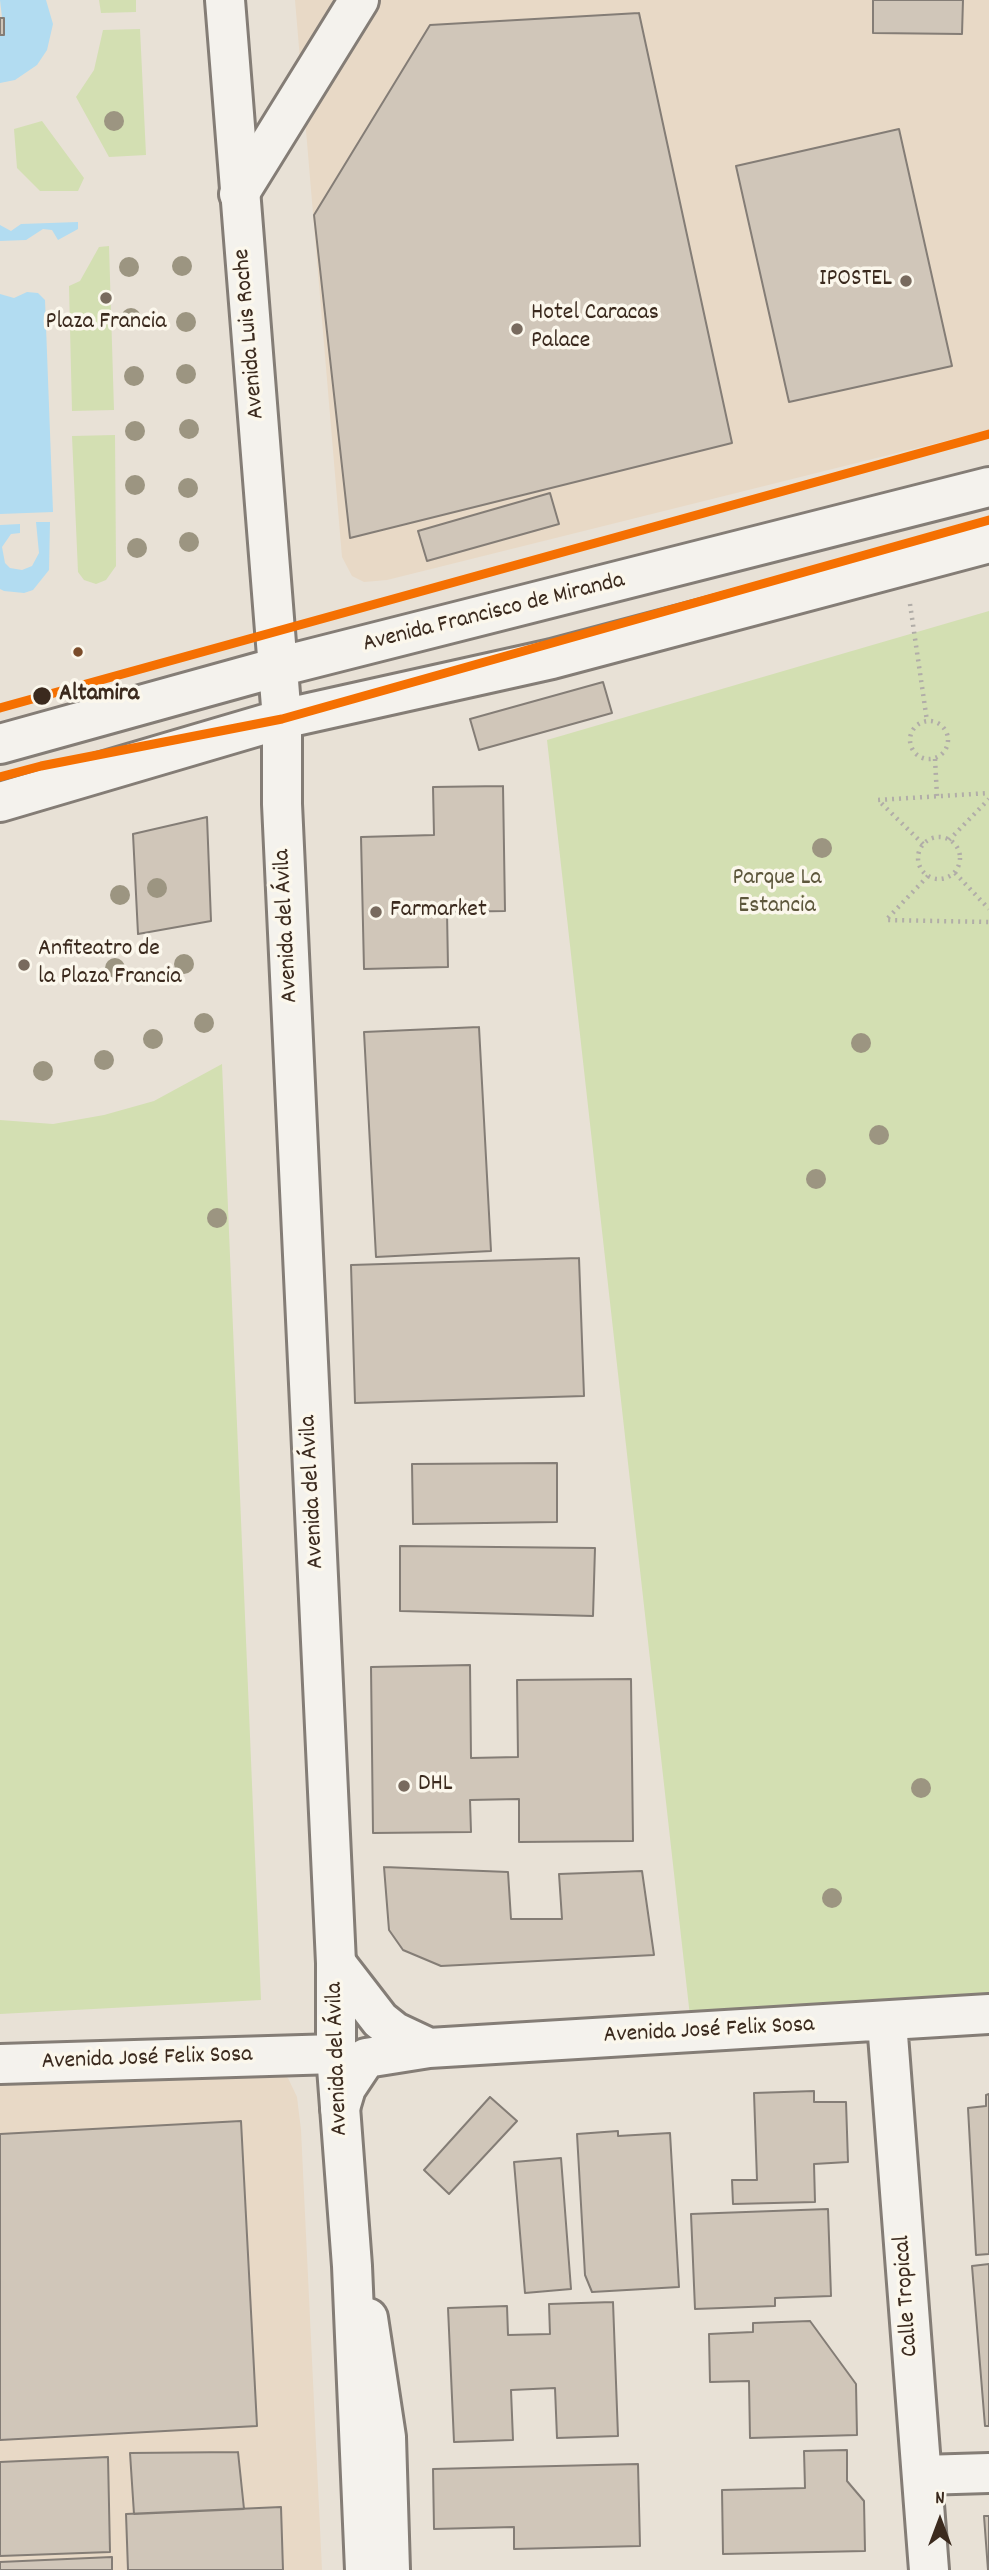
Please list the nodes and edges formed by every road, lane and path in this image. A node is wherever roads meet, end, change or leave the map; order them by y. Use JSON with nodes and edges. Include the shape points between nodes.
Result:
{"nodes":[{"id":1,"x":225,"y":0,"type":"edge"},
{"id":2,"x":359,"y":0,"type":"edge"},
{"id":3,"x":239,"y":194,"type":"junction"},
{"id":4,"x":989,"y":487,"type":"edge"},
{"id":5,"x":989,"y":543,"type":"edge"},
{"id":6,"x":904,"y":565,"type":"junction"},
{"id":7,"x":278,"y":667,"type":"junction"},
{"id":8,"x":282,"y":719,"type":"junction"},
{"id":9,"x":927,"y":721,"type":"junction"},
{"id":10,"x":0,"y":744,"type":"edge"},
{"id":11,"x":935,"y":759,"type":"junction"},
{"id":12,"x":989,"y":793,"type":"edge"},
{"id":13,"x":937,"y":796,"type":"junction"},
{"id":14,"x":989,"y":799,"type":"edge"},
{"id":15,"x":0,"y":802,"type":"edge"},
{"id":16,"x":949,"y":840,"type":"junction"},
{"id":17,"x":923,"y":844,"type":"junction"},
{"id":18,"x":955,"y":873,"type":"junction"},
{"id":19,"x":928,"y":876,"type":"junction"},
{"id":20,"x":989,"y":909,"type":"edge"},
{"id":21,"x":989,"y":922,"type":"edge"},
{"id":22,"x":336,"y":1963,"type":"junction"},
{"id":23,"x":989,"y":2014,"type":"edge"},
{"id":24,"x":887,"y":2022,"type":"junction"},
{"id":25,"x":429,"y":2048,"type":"junction"},
{"id":26,"x":336,"y":2054,"type":"junction"},
{"id":27,"x":0,"y":2064,"type":"edge"},
{"id":28,"x":340,"y":2108,"type":"junction"},
{"id":29,"x":352,"y":2266,"type":"junction"},
{"id":30,"x":989,"y":2473,"type":"edge"},
{"id":31,"x":922,"y":2475,"type":"junction"},
{"id":32,"x":365,"y":2570,"type":"edge"},
{"id":33,"x":390,"y":2570,"type":"edge"},
{"id":34,"x":929,"y":2570,"type":"edge"}],
"edges":[{"from":1,"to":3,"type":"main road","name":"Avenida Luis Roche"},
{"from":2,"to":3,"type":"main road"},
{"from":3,"to":7,"type":"main road","name":"Avenida Luis Roche"},
{"from":4,"to":7,"type":"main road","name":"Avenida Francisco de Miranda"},
{"from":5,"to":6,"type":"main road"},
{"from":6,"to":8,"type":"main road","via":[[552,659]]},
{"from":6,"to":9,"type":"path"},
{"from":7,"to":8,"type":"main road","name":"Avenida Luis Roche"},
{"from":7,"to":10,"type":"main road","name":"Avenida Francisco de Miranda"},
{"from":8,"to":15,"type":"main road"},
{"from":8,"to":22,"type":"main road","name":"Avenida del Ávila","via":[[282,804]]},
{"from":9,"to":11,"type":"path","via":[[940,724],[948,734],[945,752]]},
{"from":9,"to":11,"type":"path","via":[[915,726],[910,744],[922,758]]},
{"from":11,"to":13,"type":"path"},
{"from":12,"to":13,"type":"path"},
{"from":13,"to":17,"type":"path","via":[[877,800]]},
{"from":14,"to":16,"type":"path"},
{"from":16,"to":17,"type":"path","via":[[935,838]]},
{"from":16,"to":18,"type":"path","via":[[960,855]]},
{"from":17,"to":19,"type":"path","via":[[918,861]]},
{"from":18,"to":19,"type":"path","via":[[942,879]]},
{"from":18,"to":20,"type":"path"},
{"from":19,"to":21,"type":"path","via":[[886,920]]},
{"from":22,"to":25,"type":"main road","name":"Avenida José Felix Sosa","via":[[380,2020]]},
{"from":22,"to":26,"type":"main road","name":"Avenida del Ávila"},
{"from":23,"to":24,"type":"main road","name":"Avenida José Felix Sosa"},
{"from":24,"to":25,"type":"main road","name":"Avenida José Felix Sosa"},
{"from":24,"to":31,"type":"main road","name":"Calle Tropical"},
{"from":25,"to":28,"type":"main road","name":"Avenida José Felix Sosa","via":[[366,2058],[346,2088]]},
{"from":26,"to":27,"type":"main road","name":"Avenida José Felix Sosa"},
{"from":26,"to":28,"type":"main road","name":"Avenida del Ávila"},
{"from":28,"to":29,"type":"main road","name":"Avenida del Ávila"},
{"from":29,"to":32,"type":"main road","name":"Avenida del Ávila"},
{"from":29,"to":33,"type":"main road","name":"Avenida del Ávila","via":[[364,2291],[386,2437]]},
{"from":30,"to":31,"type":"main road"},
{"from":31,"to":34,"type":"main road","name":"Calle Tropical"}]}
